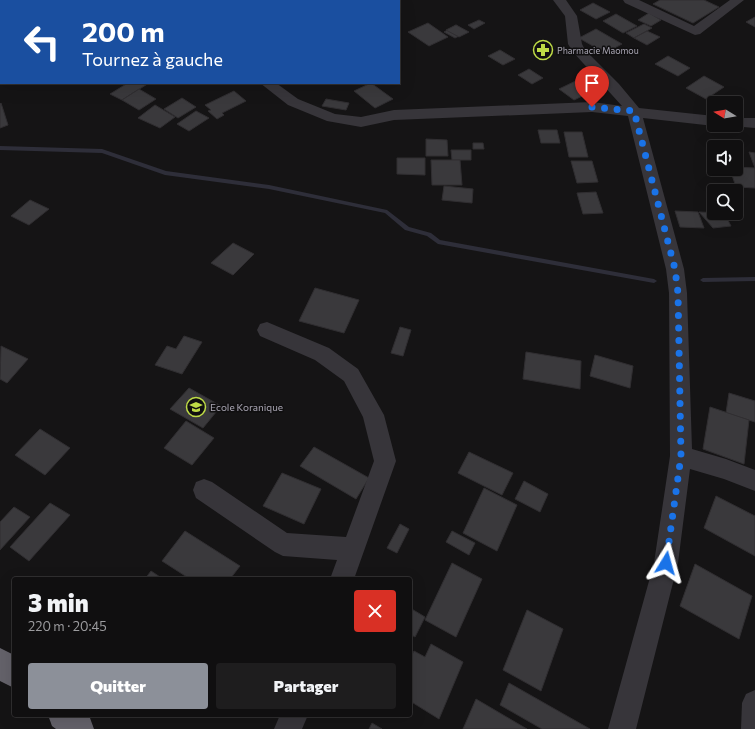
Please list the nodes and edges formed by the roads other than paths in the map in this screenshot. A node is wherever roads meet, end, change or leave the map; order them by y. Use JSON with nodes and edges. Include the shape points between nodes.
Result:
{"nodes":[{"id":1,"x":559,"y":0,"type":"edge"},
{"id":2,"x":629,"y":0,"type":"edge"},
{"id":3,"x":738,"y":0,"type":"edge"},
{"id":4,"x":269,"y":84,"type":"edge"},
{"id":5,"x":634,"y":111,"type":"junction"},
{"id":6,"x":707,"y":120,"type":"edge"},
{"id":7,"x":743,"y":123,"type":"edge"},
{"id":8,"x":755,"y":123,"type":"edge"},
{"id":9,"x":267,"y":330,"type":"dead end"},
{"id":10,"x":681,"y":456,"type":"junction"},
{"id":11,"x":755,"y":481,"type":"edge"},
{"id":12,"x":204,"y":490,"type":"dead end"},
{"id":13,"x":353,"y":549,"type":"junction"},
{"id":14,"x":343,"y":577,"type":"edge"},
{"id":15,"x":0,"y":662,"type":"edge"},
{"id":16,"x":12,"y":672,"type":"edge"},
{"id":17,"x":755,"y":703,"type":"edge"},
{"id":18,"x":65,"y":717,"type":"edge"},
{"id":19,"x":293,"y":717,"type":"edge"},
{"id":20,"x":79,"y":729,"type":"edge"},
{"id":21,"x":288,"y":729,"type":"edge"},
{"id":22,"x":622,"y":729,"type":"edge"},
{"id":23,"x":755,"y":729,"type":"edge"}],
"edges":[{"from":1,"to":5,"type":"street","via":[[571,16],[580,52]]},
{"from":2,"to":3,"type":"street","via":[[695,31]]},
{"from":4,"to":5,"type":"street","via":[[293,102],[332,118],[361,122],[394,115],[506,109],[592,107]]},
{"from":5,"to":6,"type":"street"},
{"from":5,"to":10,"type":"street","via":[[675,269],[678,293]]},
{"from":7,"to":8,"type":"street"},
{"from":9,"to":13,"type":"street","via":[[322,354],[351,375],[373,415],[385,461]]},
{"from":10,"to":11,"type":"street"},
{"from":10,"to":22,"type":"street","via":[[666,563]]},
{"from":12,"to":13,"type":"street","via":[[283,544]]},
{"from":13,"to":14,"type":"street"},
{"from":15,"to":16,"type":"highway"},
{"from":17,"to":23,"type":"street"},
{"from":18,"to":20,"type":"highway"},
{"from":19,"to":21,"type":"street"}]}
